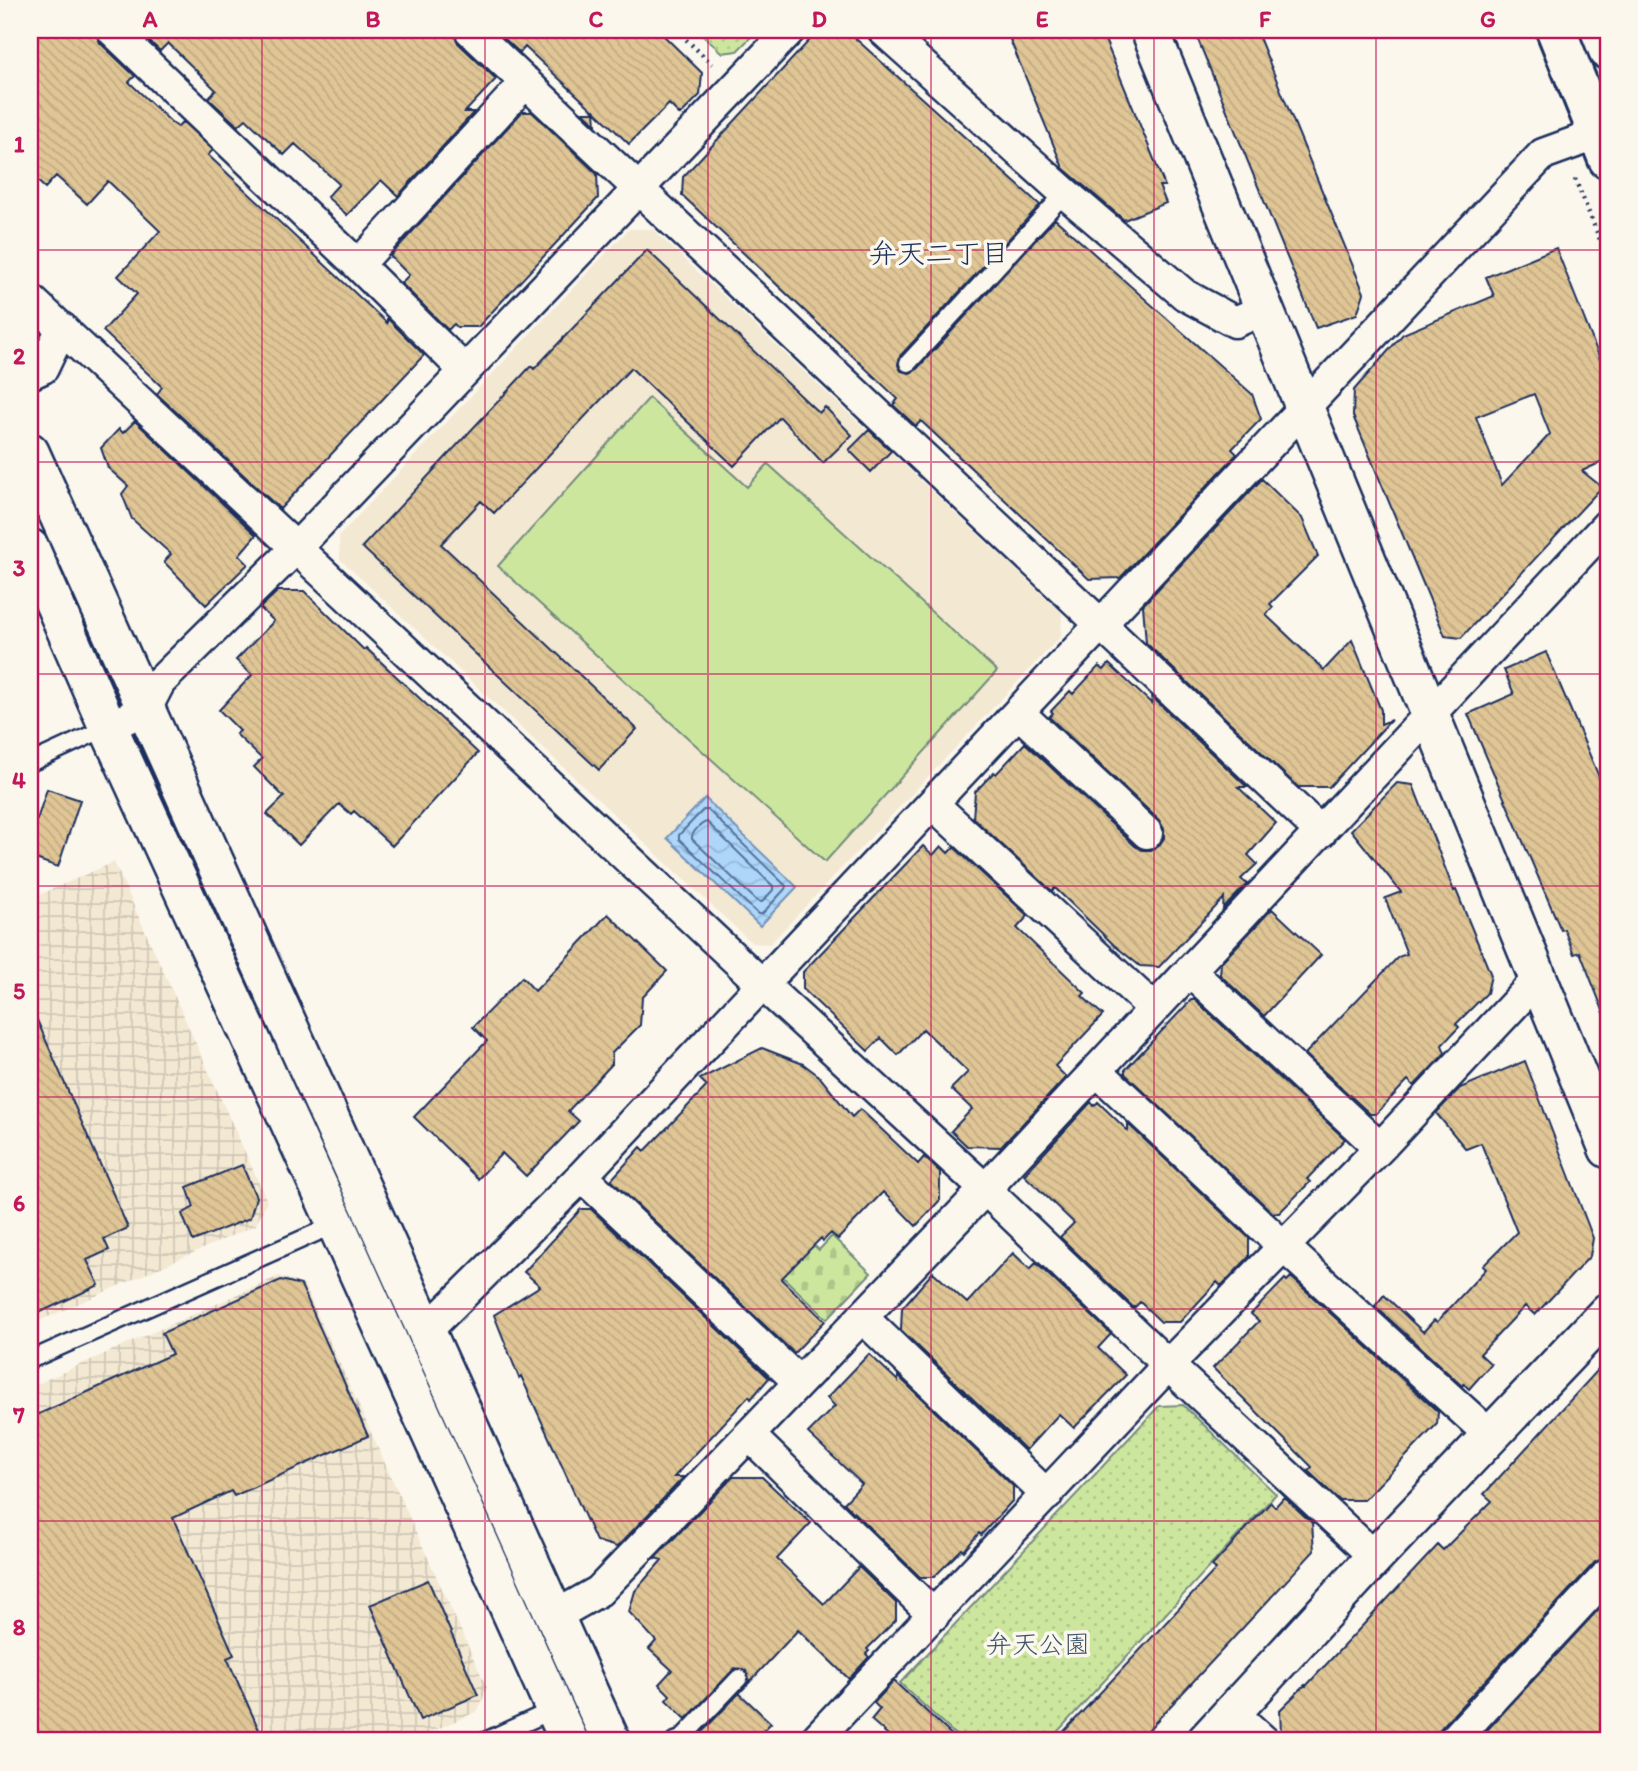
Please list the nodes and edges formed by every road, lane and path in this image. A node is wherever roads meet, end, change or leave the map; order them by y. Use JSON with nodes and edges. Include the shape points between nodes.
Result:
{"nodes":[{"id":1,"x":112,"y":30,"type":"edge"},
{"id":2,"x":470,"y":30,"type":"edge"},
{"id":3,"x":676,"y":30,"type":"edge"},
{"id":4,"x":790,"y":30,"type":"edge"},
{"id":5,"x":883,"y":30,"type":"edge"},
{"id":6,"x":1150,"y":30,"type":"edge"},
{"id":7,"x":1556,"y":30,"type":"edge"},
{"id":8,"x":1600,"y":30,"type":"edge"},
{"id":9,"x":1608,"y":50,"type":"edge"},
{"id":10,"x":716,"y":67,"type":"dead end"},
{"id":11,"x":526,"y":82,"type":"junction"},
{"id":12,"x":1603,"y":147,"type":"edge"},
{"id":13,"x":638,"y":187,"type":"junction"},
{"id":14,"x":1065,"y":193,"type":"junction"},
{"id":15,"x":358,"y":265,"type":"junction"},
{"id":16,"x":30,"y":299,"type":"edge"},
{"id":17,"x":1265,"y":309,"type":"junction"},
{"id":18,"x":62,"y":328,"type":"junction"},
{"id":19,"x":908,"y":363,"type":"dead end"},
{"id":20,"x":466,"y":371,"type":"junction"},
{"id":21,"x":30,"y":374,"type":"edge"},
{"id":22,"x":1306,"y":408,"type":"junction"},
{"id":23,"x":30,"y":452,"type":"edge"},
{"id":24,"x":1608,"y":524,"type":"edge"},
{"id":25,"x":297,"y":547,"type":"junction"},
{"id":26,"x":30,"y":548,"type":"edge"},
{"id":27,"x":1103,"y":625,"type":"junction"},
{"id":28,"x":146,"y":709,"type":"junction"},
{"id":29,"x":1019,"y":713,"type":"junction"},
{"id":30,"x":1429,"y":716,"type":"junction"},
{"id":31,"x":107,"y":727,"type":"junction"},
{"id":32,"x":30,"y":763,"type":"edge"},
{"id":33,"x":933,"y":804,"type":"junction"},
{"id":34,"x":1321,"y":832,"type":"junction"},
{"id":35,"x":1147,"y":833,"type":"dead end"},
{"id":36,"x":1190,"y":971,"type":"junction"},
{"id":37,"x":1538,"y":979,"type":"junction"},
{"id":38,"x":763,"y":985,"type":"junction"},
{"id":39,"x":1154,"y":1009,"type":"junction"},
{"id":40,"x":1096,"y":1070,"type":"junction"},
{"id":41,"x":1380,"y":1148,"type":"junction"},
{"id":42,"x":1608,"y":1149,"type":"edge"},
{"id":43,"x":582,"y":1177,"type":"junction"},
{"id":44,"x":985,"y":1189,"type":"junction"},
{"id":45,"x":336,"y":1224,"type":"junction"},
{"id":46,"x":1283,"y":1246,"type":"junction"},
{"id":47,"x":1608,"y":1312,"type":"edge"},
{"id":48,"x":862,"y":1317,"type":"junction"},
{"id":49,"x":426,"y":1331,"type":"junction"},
{"id":50,"x":30,"y":1360,"type":"edge"},
{"id":51,"x":1167,"y":1365,"type":"junction"},
{"id":52,"x":799,"y":1382,"type":"junction"},
{"id":53,"x":749,"y":1435,"type":"junction"},
{"id":54,"x":1491,"y":1436,"type":"junction"},
{"id":55,"x":1047,"y":1495,"type":"junction"},
{"id":56,"x":1375,"y":1557,"type":"junction"},
{"id":57,"x":1608,"y":1574,"type":"edge"},
{"id":58,"x":934,"y":1615,"type":"junction"},
{"id":59,"x":555,"y":1616,"type":"junction"},
{"id":60,"x":739,"y":1678,"type":"dead end"},
{"id":61,"x":1233,"y":1713,"type":"junction"},
{"id":62,"x":562,"y":1725,"type":"edge"},
{"id":63,"x":818,"y":1740,"type":"edge"},
{"id":64,"x":485,"y":1741,"type":"edge"},
{"id":65,"x":611,"y":1741,"type":"edge"},
{"id":66,"x":675,"y":1741,"type":"edge"},
{"id":67,"x":1206,"y":1741,"type":"edge"},
{"id":68,"x":1264,"y":1741,"type":"edge"},
{"id":69,"x":1452,"y":1741,"type":"edge"}],
"edges":[{"from":1,"to":15,"type":"street"},
{"from":2,"to":11,"type":"street"},
{"from":3,"to":10,"type":"path"},
{"from":4,"to":13,"type":"street"},
{"from":5,"to":14,"type":"street"},
{"from":6,"to":17,"type":"street"},
{"from":7,"to":12,"type":"main road"},
{"from":8,"to":9,"type":"main road"},
{"from":11,"to":13,"type":"street"},
{"from":11,"to":15,"type":"street"},
{"from":12,"to":22,"type":"street","via":[[1543,155]]},
{"from":13,"to":20,"type":"street"},
{"from":13,"to":27,"type":"street"},
{"from":14,"to":17,"type":"street","via":[[1185,295],[1235,322]]},
{"from":14,"to":19,"type":"lane"},
{"from":15,"to":20,"type":"street"},
{"from":16,"to":18,"type":"street"},
{"from":17,"to":22,"type":"street"},
{"from":18,"to":21,"type":"street","via":[[43,368]]},
{"from":18,"to":25,"type":"street"},
{"from":20,"to":25,"type":"street"},
{"from":22,"to":27,"type":"street"},
{"from":22,"to":30,"type":"street"},
{"from":23,"to":28,"type":"street"},
{"from":24,"to":30,"type":"street"},
{"from":25,"to":28,"type":"street","via":[[160,682]]},
{"from":25,"to":38,"type":"street"},
{"from":26,"to":31,"type":"street"},
{"from":27,"to":29,"type":"street"},
{"from":27,"to":34,"type":"street"},
{"from":28,"to":31,"type":"street"},
{"from":28,"to":49,"type":"street"},
{"from":29,"to":33,"type":"street"},
{"from":29,"to":35,"type":"street"},
{"from":30,"to":34,"type":"street"},
{"from":30,"to":37,"type":"street"},
{"from":31,"to":32,"type":"lane"},
{"from":31,"to":45,"type":"street"},
{"from":33,"to":38,"type":"street"},
{"from":33,"to":39,"type":"street"},
{"from":34,"to":36,"type":"street"},
{"from":36,"to":39,"type":"street"},
{"from":36,"to":41,"type":"street"},
{"from":37,"to":41,"type":"street"},
{"from":37,"to":42,"type":"street"},
{"from":38,"to":43,"type":"street"},
{"from":38,"to":44,"type":"street"},
{"from":39,"to":40,"type":"street"},
{"from":40,"to":44,"type":"street"},
{"from":40,"to":46,"type":"street"},
{"from":41,"to":46,"type":"street"},
{"from":43,"to":49,"type":"street"},
{"from":43,"to":52,"type":"street"},
{"from":44,"to":48,"type":"street"},
{"from":44,"to":51,"type":"street"},
{"from":45,"to":50,"type":"lane"},
{"from":45,"to":62,"type":"street"},
{"from":46,"to":51,"type":"street"},
{"from":46,"to":54,"type":"street"},
{"from":47,"to":54,"type":"street"},
{"from":48,"to":52,"type":"street"},
{"from":48,"to":55,"type":"street"},
{"from":49,"to":59,"type":"street"},
{"from":51,"to":55,"type":"street"},
{"from":51,"to":56,"type":"street"},
{"from":52,"to":53,"type":"street"},
{"from":53,"to":58,"type":"street"},
{"from":53,"to":59,"type":"street","via":[[599,1591]]},
{"from":54,"to":56,"type":"street"},
{"from":55,"to":58,"type":"street"},
{"from":56,"to":61,"type":"street"},
{"from":57,"to":69,"type":"street"},
{"from":58,"to":63,"type":"street"},
{"from":59,"to":65,"type":"street"},
{"from":60,"to":66,"type":"lane"},
{"from":61,"to":67,"type":"street"},
{"from":61,"to":68,"type":"street"},
{"from":62,"to":64,"type":"lane"}]}
